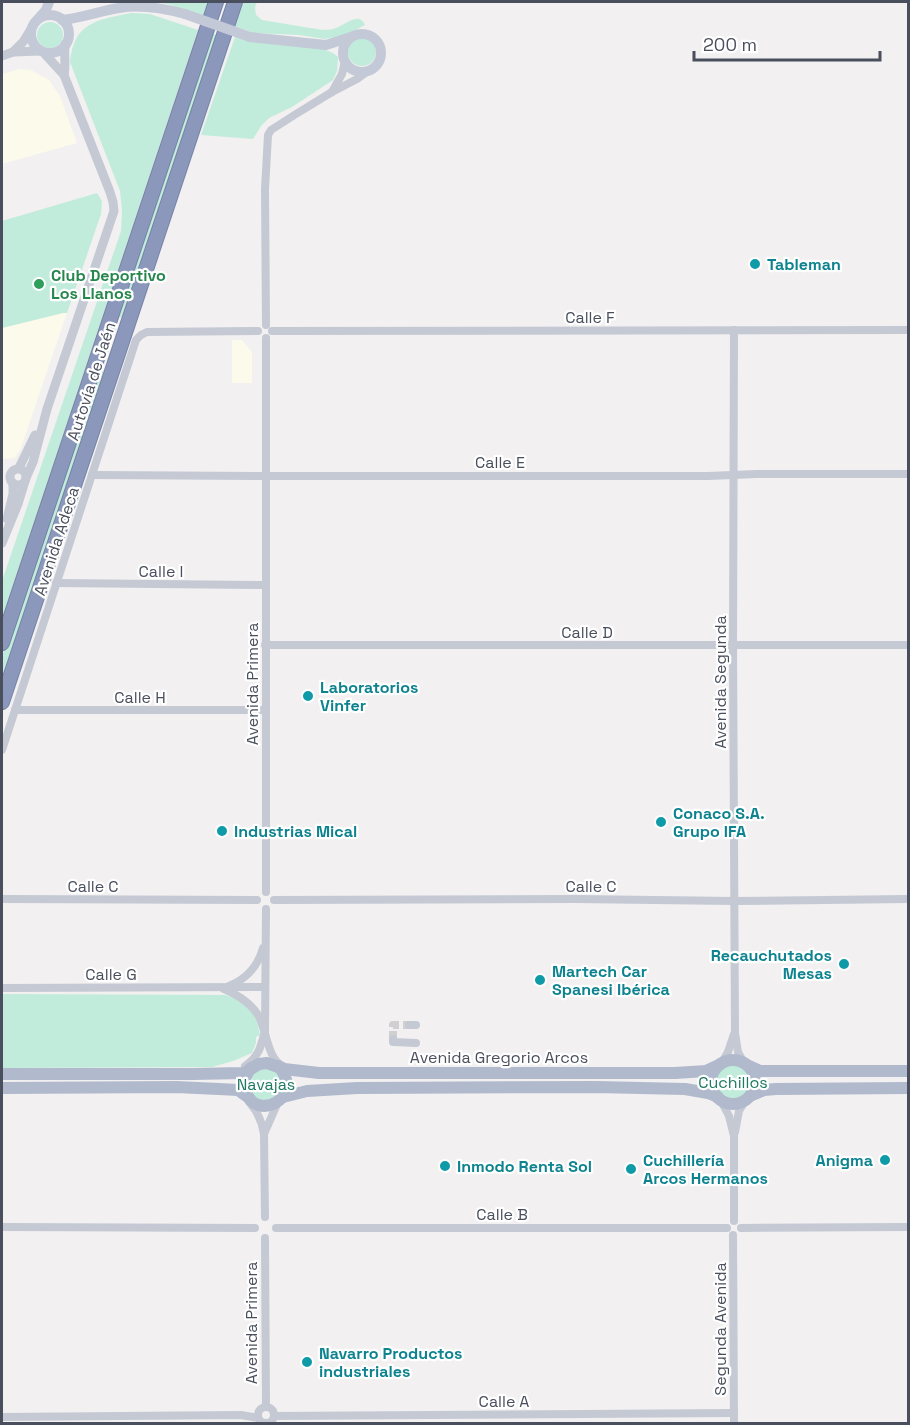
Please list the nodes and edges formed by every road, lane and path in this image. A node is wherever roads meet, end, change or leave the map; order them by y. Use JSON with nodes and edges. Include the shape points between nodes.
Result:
{"nodes":[{"id":1,"x":49,"y":2,"type":"edge"},
{"id":2,"x":56,"y":2,"type":"edge"},
{"id":3,"x":216,"y":2,"type":"edge"},
{"id":4,"x":235,"y":2,"type":"edge"},
{"id":5,"x":93,"y":14,"type":"junction"},
{"id":6,"x":62,"y":20,"type":"junction"},
{"id":7,"x":34,"y":25,"type":"junction"},
{"id":8,"x":351,"y":37,"type":"junction"},
{"id":9,"x":66,"y":42,"type":"junction"},
{"id":10,"x":326,"y":45,"type":"junction"},
{"id":11,"x":42,"y":51,"type":"junction"},
{"id":12,"x":13,"y":52,"type":"junction"},
{"id":13,"x":2,"y":56,"type":"edge"},
{"id":14,"x":345,"y":60,"type":"junction"},
{"id":15,"x":369,"y":70,"type":"junction"},
{"id":16,"x":64,"y":75,"type":"junction"},
{"id":17,"x":332,"y":92,"type":"junction"},
{"id":18,"x":266,"y":325,"type":"junction"},
{"id":19,"x":734,"y":330,"type":"junction"},
{"id":20,"x":909,"y":330,"type":"edge"},
{"id":21,"x":258,"y":331,"type":"junction"},
{"id":22,"x":272,"y":331,"type":"junction"},
{"id":23,"x":266,"y":338,"type":"junction"},
{"id":24,"x":47,"y":408,"type":"junction"},
{"id":25,"x":16,"y":469,"type":"junction"},
{"id":26,"x":2,"y":473,"type":"edge"},
{"id":27,"x":909,"y":474,"type":"edge"},
{"id":28,"x":92,"y":475,"type":"junction"},
{"id":29,"x":734,"y":475,"type":"junction"},
{"id":30,"x":266,"y":476,"type":"junction"},
{"id":31,"x":26,"y":480,"type":"junction"},
{"id":32,"x":9,"y":481,"type":"edge"},
{"id":33,"x":2,"y":542,"type":"edge"},
{"id":34,"x":56,"y":583,"type":"junction"},
{"id":35,"x":265,"y":585,"type":"junction"},
{"id":36,"x":2,"y":643,"type":"edge"},
{"id":37,"x":265,"y":645,"type":"junction"},
{"id":38,"x":733,"y":645,"type":"junction"},
{"id":39,"x":909,"y":645,"type":"edge"},
{"id":40,"x":2,"y":702,"type":"edge"},
{"id":41,"x":15,"y":710,"type":"junction"},
{"id":42,"x":265,"y":710,"type":"junction"},
{"id":43,"x":2,"y":750,"type":"edge"},
{"id":44,"x":266,"y":892,"type":"junction"},
{"id":45,"x":2,"y":899,"type":"edge"},
{"id":46,"x":909,"y":899,"type":"edge"},
{"id":47,"x":257,"y":900,"type":"junction"},
{"id":48,"x":274,"y":900,"type":"junction"},
{"id":49,"x":735,"y":901,"type":"junction"},
{"id":50,"x":266,"y":909,"type":"junction"},
{"id":51,"x":266,"y":934,"type":"junction"},
{"id":52,"x":265,"y":987,"type":"junction"},
{"id":53,"x":2,"y":988,"type":"edge"},
{"id":54,"x":223,"y":988,"type":"junction"},
{"id":55,"x":265,"y":1031,"type":"junction"},
{"id":56,"x":735,"y":1033,"type":"junction"},
{"id":57,"x":393,"y":1039,"type":"dead end"},
{"id":58,"x":416,"y":1042,"type":"dead end"},
{"id":59,"x":276,"y":1063,"type":"junction"},
{"id":60,"x":254,"y":1064,"type":"junction"},
{"id":61,"x":720,"y":1064,"type":"junction"},
{"id":62,"x":746,"y":1064,"type":"junction"},
{"id":63,"x":909,"y":1071,"type":"edge"},
{"id":64,"x":2,"y":1074,"type":"edge"},
{"id":65,"x":2,"y":1088,"type":"edge"},
{"id":66,"x":909,"y":1088,"type":"edge"},
{"id":67,"x":748,"y":1097,"type":"junction"},
{"id":68,"x":719,"y":1098,"type":"junction"},
{"id":69,"x":281,"y":1099,"type":"junction"},
{"id":70,"x":253,"y":1103,"type":"junction"},
{"id":71,"x":264,"y":1134,"type":"junction"},
{"id":72,"x":734,"y":1136,"type":"junction"},
{"id":73,"x":265,"y":1217,"type":"junction"},
{"id":74,"x":734,"y":1221,"type":"junction"},
{"id":75,"x":2,"y":1227,"type":"edge"},
{"id":76,"x":909,"y":1227,"type":"edge"},
{"id":77,"x":255,"y":1228,"type":"junction"},
{"id":78,"x":276,"y":1228,"type":"junction"},
{"id":79,"x":727,"y":1228,"type":"junction"},
{"id":80,"x":741,"y":1228,"type":"junction"},
{"id":81,"x":734,"y":1235,"type":"junction"},
{"id":82,"x":265,"y":1238,"type":"junction"},
{"id":83,"x":266,"y":1407,"type":"junction"},
{"id":84,"x":734,"y":1413,"type":"junction"},
{"id":85,"x":274,"y":1416,"type":"junction"},
{"id":86,"x":2,"y":1417,"type":"edge"},
{"id":87,"x":263,"y":1422,"type":"edge"},
{"id":88,"x":734,"y":1424,"type":"edge"}],
"edges":[{"from":1,"to":7,"type":"main road"},
{"from":2,"to":6,"type":"main road"},
{"from":3,"to":36,"type":"highway","name":"Autovía de Jaén"},
{"from":4,"to":40,"type":"highway","name":"Autovía de Jaén"},
{"from":5,"to":6,"type":"main road"},
{"from":5,"to":9,"type":"main road"},
{"from":5,"to":10,"type":"main road","bridge":true,"via":[[120,7],[160,8],[250,37]]},
{"from":6,"to":7,"type":"main road","via":[[51,15]]},
{"from":6,"to":9,"type":"main road","via":[[68,28]]},
{"from":7,"to":11,"type":"main road","via":[[32,42]]},
{"from":7,"to":12,"type":"street"},
{"from":8,"to":10,"type":"main road"},
{"from":8,"to":14,"type":"main road","via":[[344,47]]},
{"from":8,"to":15,"type":"main road","via":[[366,34],[379,43],[380,59]]},
{"from":9,"to":11,"type":"main road","via":[[56,52]]},
{"from":9,"to":16,"type":"street"},
{"from":10,"to":14,"type":"main road"},
{"from":11,"to":12,"type":"street"},
{"from":11,"to":16,"type":"street"},
{"from":12,"to":13,"type":"street"},
{"from":14,"to":15,"type":"main road","via":[[358,71]]},
{"from":14,"to":17,"type":"street"},
{"from":15,"to":17,"type":"street"},
{"from":16,"to":24,"type":"street","via":[[114,211]]},
{"from":17,"to":18,"type":"street","via":[[268,135]]},
{"from":18,"to":21,"type":"street"},
{"from":18,"to":22,"type":"street"},
{"from":19,"to":20,"type":"street","name":"Calle F"},
{"from":19,"to":22,"type":"street","name":"Calle F"},
{"from":19,"to":29,"type":"street","name":"Avenida Segunda"},
{"from":21,"to":23,"type":"street"},
{"from":21,"to":28,"type":"street","name":"Avenida Adeca","via":[[141,335],[136,340]]},
{"from":22,"to":23,"type":"street"},
{"from":23,"to":30,"type":"street","name":"Avenida Primera"},
{"from":24,"to":25,"type":"street","via":[[28,453]]},
{"from":24,"to":31,"type":"street"},
{"from":25,"to":26,"type":"street"},
{"from":25,"to":31,"type":"street","via":[[26,473]]},
{"from":25,"to":32,"type":"street"},
{"from":27,"to":29,"type":"street","name":"Calle E"},
{"from":28,"to":30,"type":"street","name":"Calle E"},
{"from":28,"to":34,"type":"street","name":"Avenida Adeca"},
{"from":29,"to":30,"type":"street","name":"Calle E"},
{"from":29,"to":38,"type":"street","name":"Avenida Segunda"},
{"from":30,"to":35,"type":"street","name":"Avenida Primera"},
{"from":31,"to":32,"type":"street","via":[[18,485]]},
{"from":31,"to":33,"type":"street"},
{"from":32,"to":33,"type":"street","via":[[13,494]]},
{"from":34,"to":35,"type":"street","name":"Calle I"},
{"from":34,"to":41,"type":"street","name":"Avenida Adeca"},
{"from":35,"to":37,"type":"street","name":"Avenida Primera"},
{"from":37,"to":38,"type":"street","name":"Calle D"},
{"from":37,"to":42,"type":"street","name":"Avenida Primera"},
{"from":38,"to":39,"type":"street","name":"Calle D"},
{"from":38,"to":49,"type":"street","name":"Avenida Segunda"},
{"from":41,"to":42,"type":"street","name":"Calle H"},
{"from":41,"to":43,"type":"street","name":"Avenida Adeca"},
{"from":42,"to":44,"type":"street","name":"Avenida Primera"},
{"from":44,"to":47,"type":"street"},
{"from":44,"to":48,"type":"street"},
{"from":45,"to":47,"type":"street","name":"Calle C"},
{"from":46,"to":49,"type":"street","name":"Calle C"},
{"from":47,"to":50,"type":"street"},
{"from":48,"to":49,"type":"street","name":"Calle C"},
{"from":48,"to":50,"type":"street"},
{"from":49,"to":56,"type":"street","name":"Avenida Segunda"},
{"from":50,"to":51,"type":"street"},
{"from":51,"to":52,"type":"street"},
{"from":51,"to":54,"type":"street","via":[[253,969]]},
{"from":52,"to":54,"type":"street","name":"Calle G"},
{"from":52,"to":55,"type":"street"},
{"from":53,"to":54,"type":"street","name":"Calle G"},
{"from":54,"to":55,"type":"street","name":"Calle G","via":[[249,1003]]},
{"from":55,"to":59,"type":"street"},
{"from":55,"to":60,"type":"street"},
{"from":56,"to":61,"type":"street","name":"Avenida Segunda"},
{"from":56,"to":62,"type":"street","name":"Avenida Segunda","via":[[738,1053]]},
{"from":57,"to":58,"type":"street"},
{"from":59,"to":60,"type":"main road"},
{"from":59,"to":61,"type":"main road","name":"Avenida Gregorio Arcos","via":[[293,1071],[341,1074],[675,1073],[706,1071]]},
{"from":59,"to":69,"type":"main road","via":[[287,1081]]},
{"from":60,"to":64,"type":"main road","via":[[244,1073]]},
{"from":60,"to":70,"type":"main road","via":[[244,1084]]},
{"from":61,"to":62,"type":"main road","via":[[732,1060]]},
{"from":61,"to":68,"type":"main road","via":[[712,1077]]},
{"from":62,"to":63,"type":"main road","via":[[760,1071]]},
{"from":62,"to":67,"type":"main road","via":[[755,1081]]},
{"from":65,"to":70,"type":"main road","via":[[238,1090]]},
{"from":66,"to":67,"type":"main road","via":[[776,1089]]},
{"from":67,"to":68,"type":"main road","via":[[735,1103]]},
{"from":67,"to":72,"type":"street"},
{"from":68,"to":69,"type":"main road","name":"Avenida Gregorio Arcos","via":[[685,1089],[596,1087],[357,1088],[300,1092]]},
{"from":68,"to":72,"type":"street"},
{"from":69,"to":70,"type":"main road","via":[[267,1106]]},
{"from":69,"to":71,"type":"street"},
{"from":70,"to":71,"type":"street"},
{"from":71,"to":73,"type":"street"},
{"from":72,"to":74,"type":"street"},
{"from":73,"to":77,"type":"street","via":[[256,1222]]},
{"from":73,"to":78,"type":"street"},
{"from":74,"to":79,"type":"street"},
{"from":74,"to":80,"type":"street"},
{"from":75,"to":77,"type":"street"},
{"from":76,"to":80,"type":"street"},
{"from":77,"to":82,"type":"street"},
{"from":78,"to":79,"type":"street","name":"Calle B"},
{"from":78,"to":82,"type":"street","via":[[273,1235]]},
{"from":79,"to":81,"type":"street"},
{"from":80,"to":81,"type":"street"},
{"from":81,"to":84,"type":"street","name":"Segunda Avenida"},
{"from":82,"to":83,"type":"street","name":"Avenida Primera"},
{"from":83,"to":85,"type":"street"},
{"from":83,"to":87,"type":"street","via":[[260,1410]]},
{"from":84,"to":85,"type":"street","name":"Calle A"},
{"from":84,"to":88,"type":"street","name":"Segunda Avenida"},
{"from":85,"to":87,"type":"street","via":[[271,1422]]},
{"from":86,"to":87,"type":"street","via":[[241,1415]]}]}
